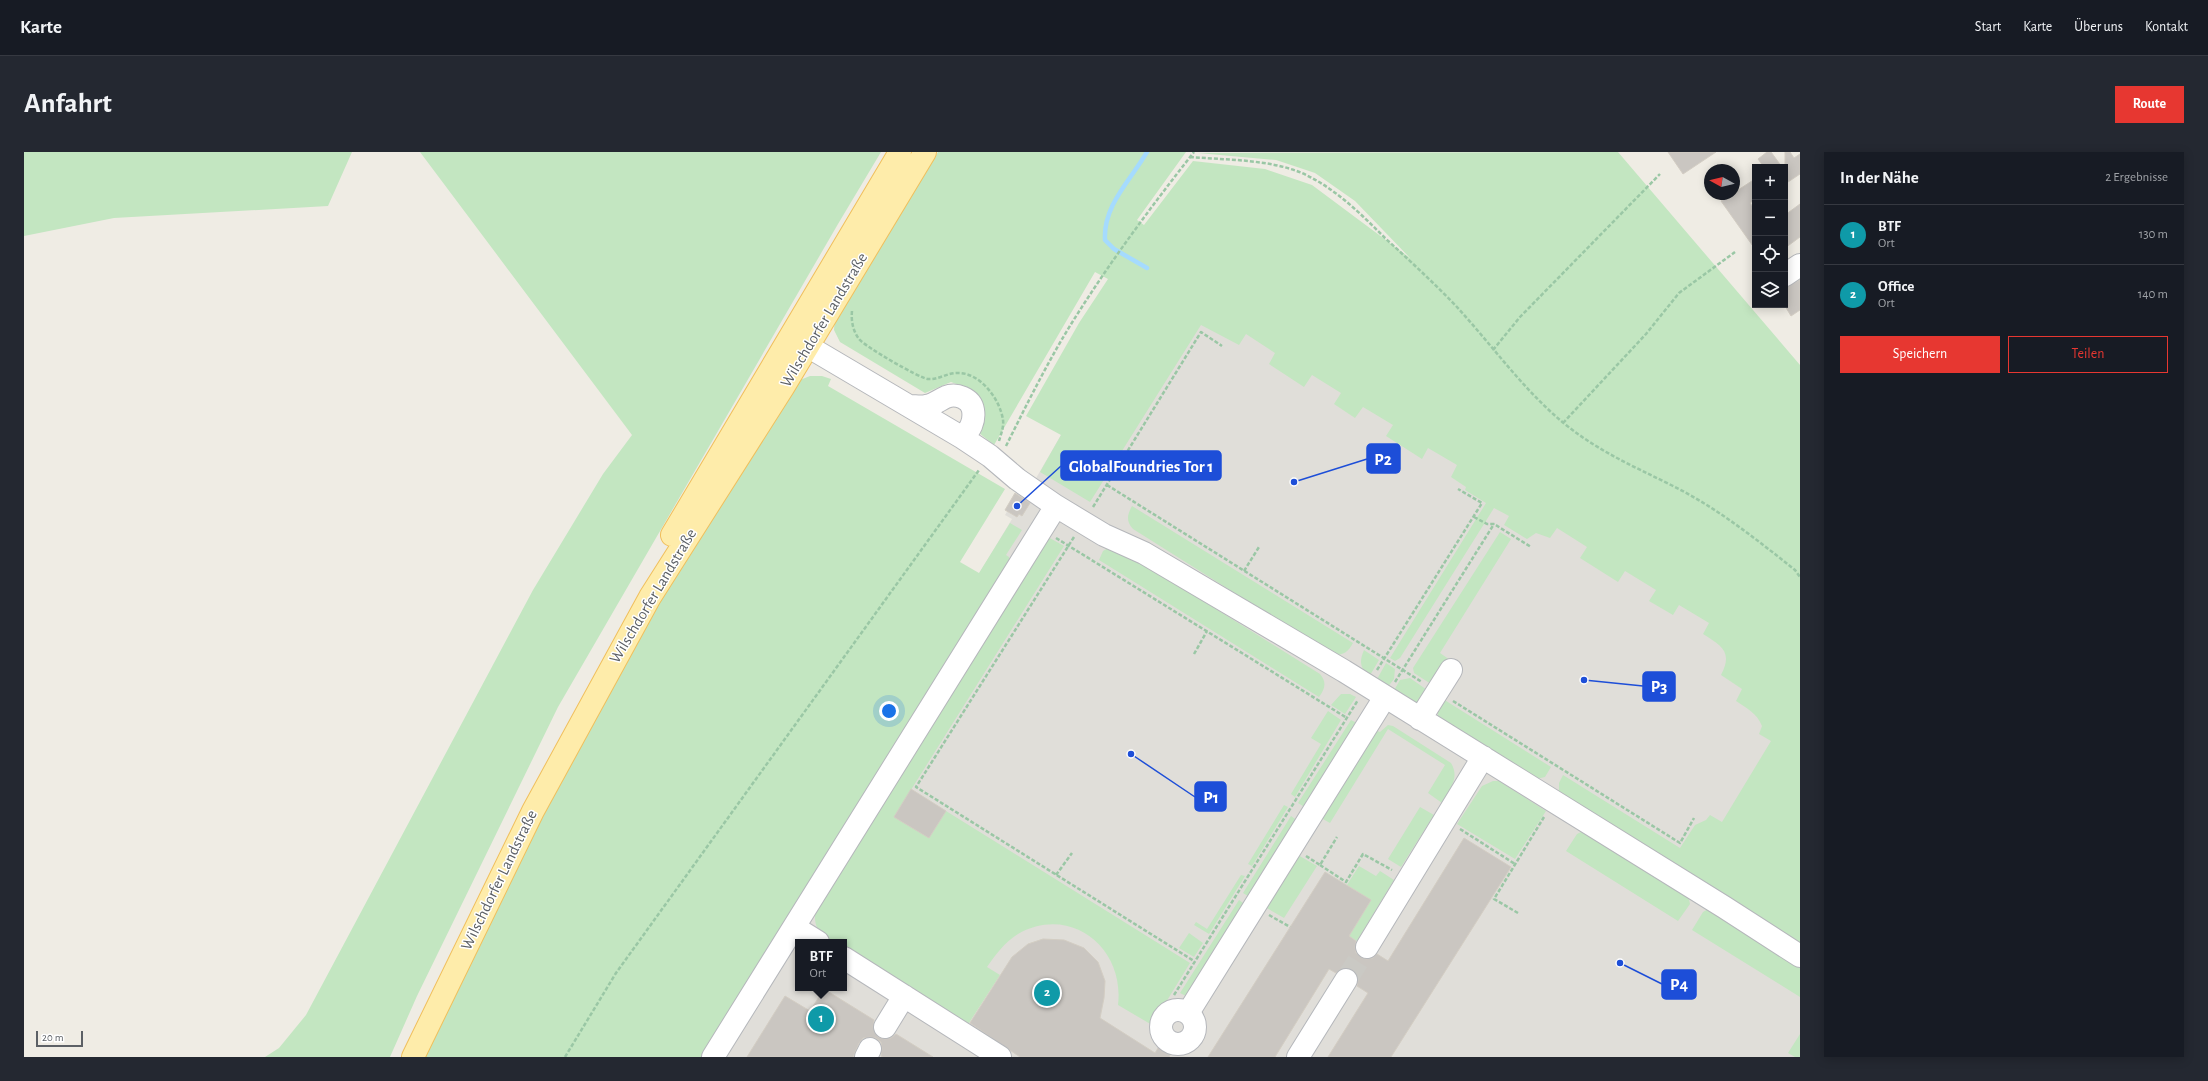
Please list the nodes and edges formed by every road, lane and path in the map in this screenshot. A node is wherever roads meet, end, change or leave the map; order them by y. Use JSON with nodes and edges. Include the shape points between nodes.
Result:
{"nodes":[{"id":1,"x":900,"y":152,"type":"edge"},
{"id":2,"x":925,"y":152,"type":"edge"},
{"id":3,"x":1194,"y":152,"type":"edge"},
{"id":4,"x":1190,"y":157,"type":"junction"},
{"id":5,"x":1660,"y":174,"type":"dead end"},
{"id":6,"x":1735,"y":252,"type":"dead end"},
{"id":7,"x":1800,"y":265,"type":"edge"},
{"id":8,"x":1788,"y":272,"type":"edge"},
{"id":9,"x":853,"y":307,"type":"dead end"},
{"id":10,"x":798,"y":341,"type":"junction"},
{"id":11,"x":1222,"y":346,"type":"dead end"},
{"id":12,"x":1493,"y":350,"type":"junction"},
{"id":13,"x":910,"y":406,"type":"junction"},
{"id":14,"x":1564,"y":423,"type":"junction"},
{"id":15,"x":963,"y":438,"type":"junction"},
{"id":16,"x":990,"y":456,"type":"junction"},
{"id":17,"x":1107,"y":485,"type":"junction"},
{"id":18,"x":1458,"y":489,"type":"dead end"},
{"id":19,"x":1056,"y":506,"type":"junction"},
{"id":20,"x":1087,"y":517,"type":"junction"},
{"id":21,"x":1474,"y":517,"type":"junction"},
{"id":22,"x":1494,"y":524,"type":"junction"},
{"id":23,"x":1042,"y":529,"type":"junction"},
{"id":24,"x":1069,"y":545,"type":"junction"},
{"id":25,"x":1259,"y":546,"type":"dead end"},
{"id":26,"x":1531,"y":547,"type":"dead end"},
{"id":27,"x":1244,"y":571,"type":"junction"},
{"id":28,"x":1800,"y":577,"type":"edge"},
{"id":29,"x":1207,"y":631,"type":"junction"},
{"id":30,"x":1194,"y":654,"type":"dead end"},
{"id":31,"x":1384,"y":658,"type":"junction"},
{"id":32,"x":1403,"y":670,"type":"junction"},
{"id":33,"x":1452,"y":670,"type":"dead end"},
{"id":34,"x":1367,"y":686,"type":"junction"},
{"id":35,"x":1438,"y":692,"type":"junction"},
{"id":36,"x":1385,"y":697,"type":"junction"},
{"id":37,"x":1347,"y":718,"type":"junction"},
{"id":38,"x":1420,"y":719,"type":"junction"},
{"id":39,"x":1484,"y":757,"type":"junction"},
{"id":40,"x":1554,"y":801,"type":"junction"},
{"id":41,"x":1694,"y":818,"type":"dead end"},
{"id":42,"x":1445,"y":820,"type":"junction"},
{"id":43,"x":1337,"y":837,"type":"dead end"},
{"id":44,"x":1292,"y":848,"type":"junction"},
{"id":45,"x":1072,"y":852,"type":"dead end"},
{"id":46,"x":1515,"y":864,"type":"junction"},
{"id":47,"x":1320,"y":865,"type":"junction"},
{"id":48,"x":1387,"y":867,"type":"dead end"},
{"id":49,"x":1056,"y":874,"type":"junction"},
{"id":50,"x":1518,"y":913,"type":"dead end"},
{"id":51,"x":794,"y":927,"type":"junction"},
{"id":52,"x":813,"y":939,"type":"edge"},
{"id":53,"x":1367,"y":947,"type":"tunnel mouth"},
{"id":54,"x":1800,"y":956,"type":"edge"},
{"id":55,"x":847,"y":960,"type":"edge"},
{"id":56,"x":1194,"y":961,"type":"junction"},
{"id":57,"x":1346,"y":980,"type":"tunnel mouth"},
{"id":58,"x":1174,"y":995,"type":"dead end"},
{"id":59,"x":904,"y":996,"type":"junction"},
{"id":60,"x":1188,"y":1013,"type":"dead end"},
{"id":61,"x":885,"y":1027,"type":"dead end"},
{"id":62,"x":399,"y":1057,"type":"edge"},
{"id":63,"x":413,"y":1057,"type":"edge"},
{"id":64,"x":565,"y":1057,"type":"edge"},
{"id":65,"x":713,"y":1057,"type":"edge"},
{"id":66,"x":1000,"y":1057,"type":"edge"},
{"id":67,"x":1298,"y":1057,"type":"edge"}],
"edges":[{"from":1,"to":10,"type":"main road","name":"Wilschdorfer Landstraße"},
{"from":2,"to":10,"type":"main road","name":"Wilschdorfer Landstraße"},
{"from":3,"to":4,"type":"path"},
{"from":4,"to":12,"type":"path","via":[[1283,167],[1333,191],[1361,214],[1451,301]]},
{"from":4,"to":16,"type":"path","via":[[1080,310],[1004,450]]},
{"from":5,"to":12,"type":"path","via":[[1520,317]]},
{"from":6,"to":14,"type":"path","via":[[1679,293],[1646,334]]},
{"from":7,"to":8,"type":"lane"},
{"from":9,"to":16,"type":"path","via":[[851,320],[854,330],[860,341],[866,345],[917,376],[928,379],[956,373],[966,374],[977,378],[990,392],[1000,407],[1003,420],[999,441]]},
{"from":10,"to":13,"type":"lane"},
{"from":10,"to":62,"type":"main road","name":"Wilschdorfer Landstraße","via":[[626,612],[494,858]]},
{"from":10,"to":63,"type":"main road","name":"Wilschdorfer Landstraße","via":[[784,386],[650,597],[591,702],[533,811]]},
{"from":11,"to":17,"type":"path","via":[[1201,332]]},
{"from":12,"to":14,"type":"path"},
{"from":13,"to":15,"type":"lane"},
{"from":13,"to":15,"type":"lane","via":[[926,406],[950,397],[967,399],[974,417],[971,428]]},
{"from":14,"to":28,"type":"path","via":[[1586,440],[1630,466],[1671,485],[1717,512],[1747,532],[1795,570]]},
{"from":15,"to":16,"type":"lane"},
{"from":16,"to":19,"type":"lane","via":[[1017,479]]},
{"from":16,"to":20,"type":"lane","via":[[1023,469]]},
{"from":16,"to":64,"type":"path","via":[[879,606],[621,966]]},
{"from":17,"to":20,"type":"path"},
{"from":17,"to":27,"type":"path"},
{"from":18,"to":21,"type":"path","via":[[1482,503]]},
{"from":19,"to":20,"type":"lane"},
{"from":19,"to":23,"type":"lane"},
{"from":20,"to":24,"type":"path"},
{"from":20,"to":34,"type":"lane","via":[[1104,535],[1144,553]]},
{"from":21,"to":22,"type":"path","via":[[1487,524]]},
{"from":21,"to":31,"type":"path"},
{"from":22,"to":26,"type":"path"},
{"from":22,"to":32,"type":"path"},
{"from":23,"to":24,"type":"path"},
{"from":23,"to":51,"type":"lane"},
{"from":24,"to":29,"type":"path"},
{"from":24,"to":49,"type":"path","via":[[916,788]]},
{"from":25,"to":27,"type":"path"},
{"from":27,"to":31,"type":"path"},
{"from":29,"to":30,"type":"path"},
{"from":29,"to":37,"type":"path"},
{"from":31,"to":32,"type":"path"},
{"from":31,"to":34,"type":"path"},
{"from":32,"to":35,"type":"path"},
{"from":32,"to":36,"type":"path"},
{"from":33,"to":35,"type":"lane"},
{"from":34,"to":36,"type":"lane"},
{"from":34,"to":37,"type":"path"},
{"from":35,"to":38,"type":"lane"},
{"from":35,"to":41,"type":"path","via":[[1680,843]]},
{"from":36,"to":38,"type":"lane"},
{"from":36,"to":44,"type":"lane"},
{"from":37,"to":56,"type":"path"},
{"from":38,"to":39,"type":"lane"},
{"from":39,"to":40,"type":"lane"},
{"from":39,"to":42,"type":"lane"},
{"from":40,"to":46,"type":"path"},
{"from":40,"to":54,"type":"lane"},
{"from":42,"to":46,"type":"path"},
{"from":42,"to":53,"type":"lane"},
{"from":43,"to":47,"type":"path"},
{"from":44,"to":47,"type":"path"},
{"from":44,"to":60,"type":"lane"},
{"from":45,"to":49,"type":"path"},
{"from":46,"to":50,"type":"path","via":[[1494,899]]},
{"from":47,"to":48,"type":"path","via":[[1346,882],[1363,854]]},
{"from":49,"to":56,"type":"path"},
{"from":51,"to":52,"type":"lane"},
{"from":51,"to":65,"type":"lane"},
{"from":55,"to":59,"type":"lane"},
{"from":56,"to":58,"type":"path"},
{"from":57,"to":67,"type":"lane"},
{"from":59,"to":61,"type":"lane"},
{"from":59,"to":66,"type":"lane"}]}
